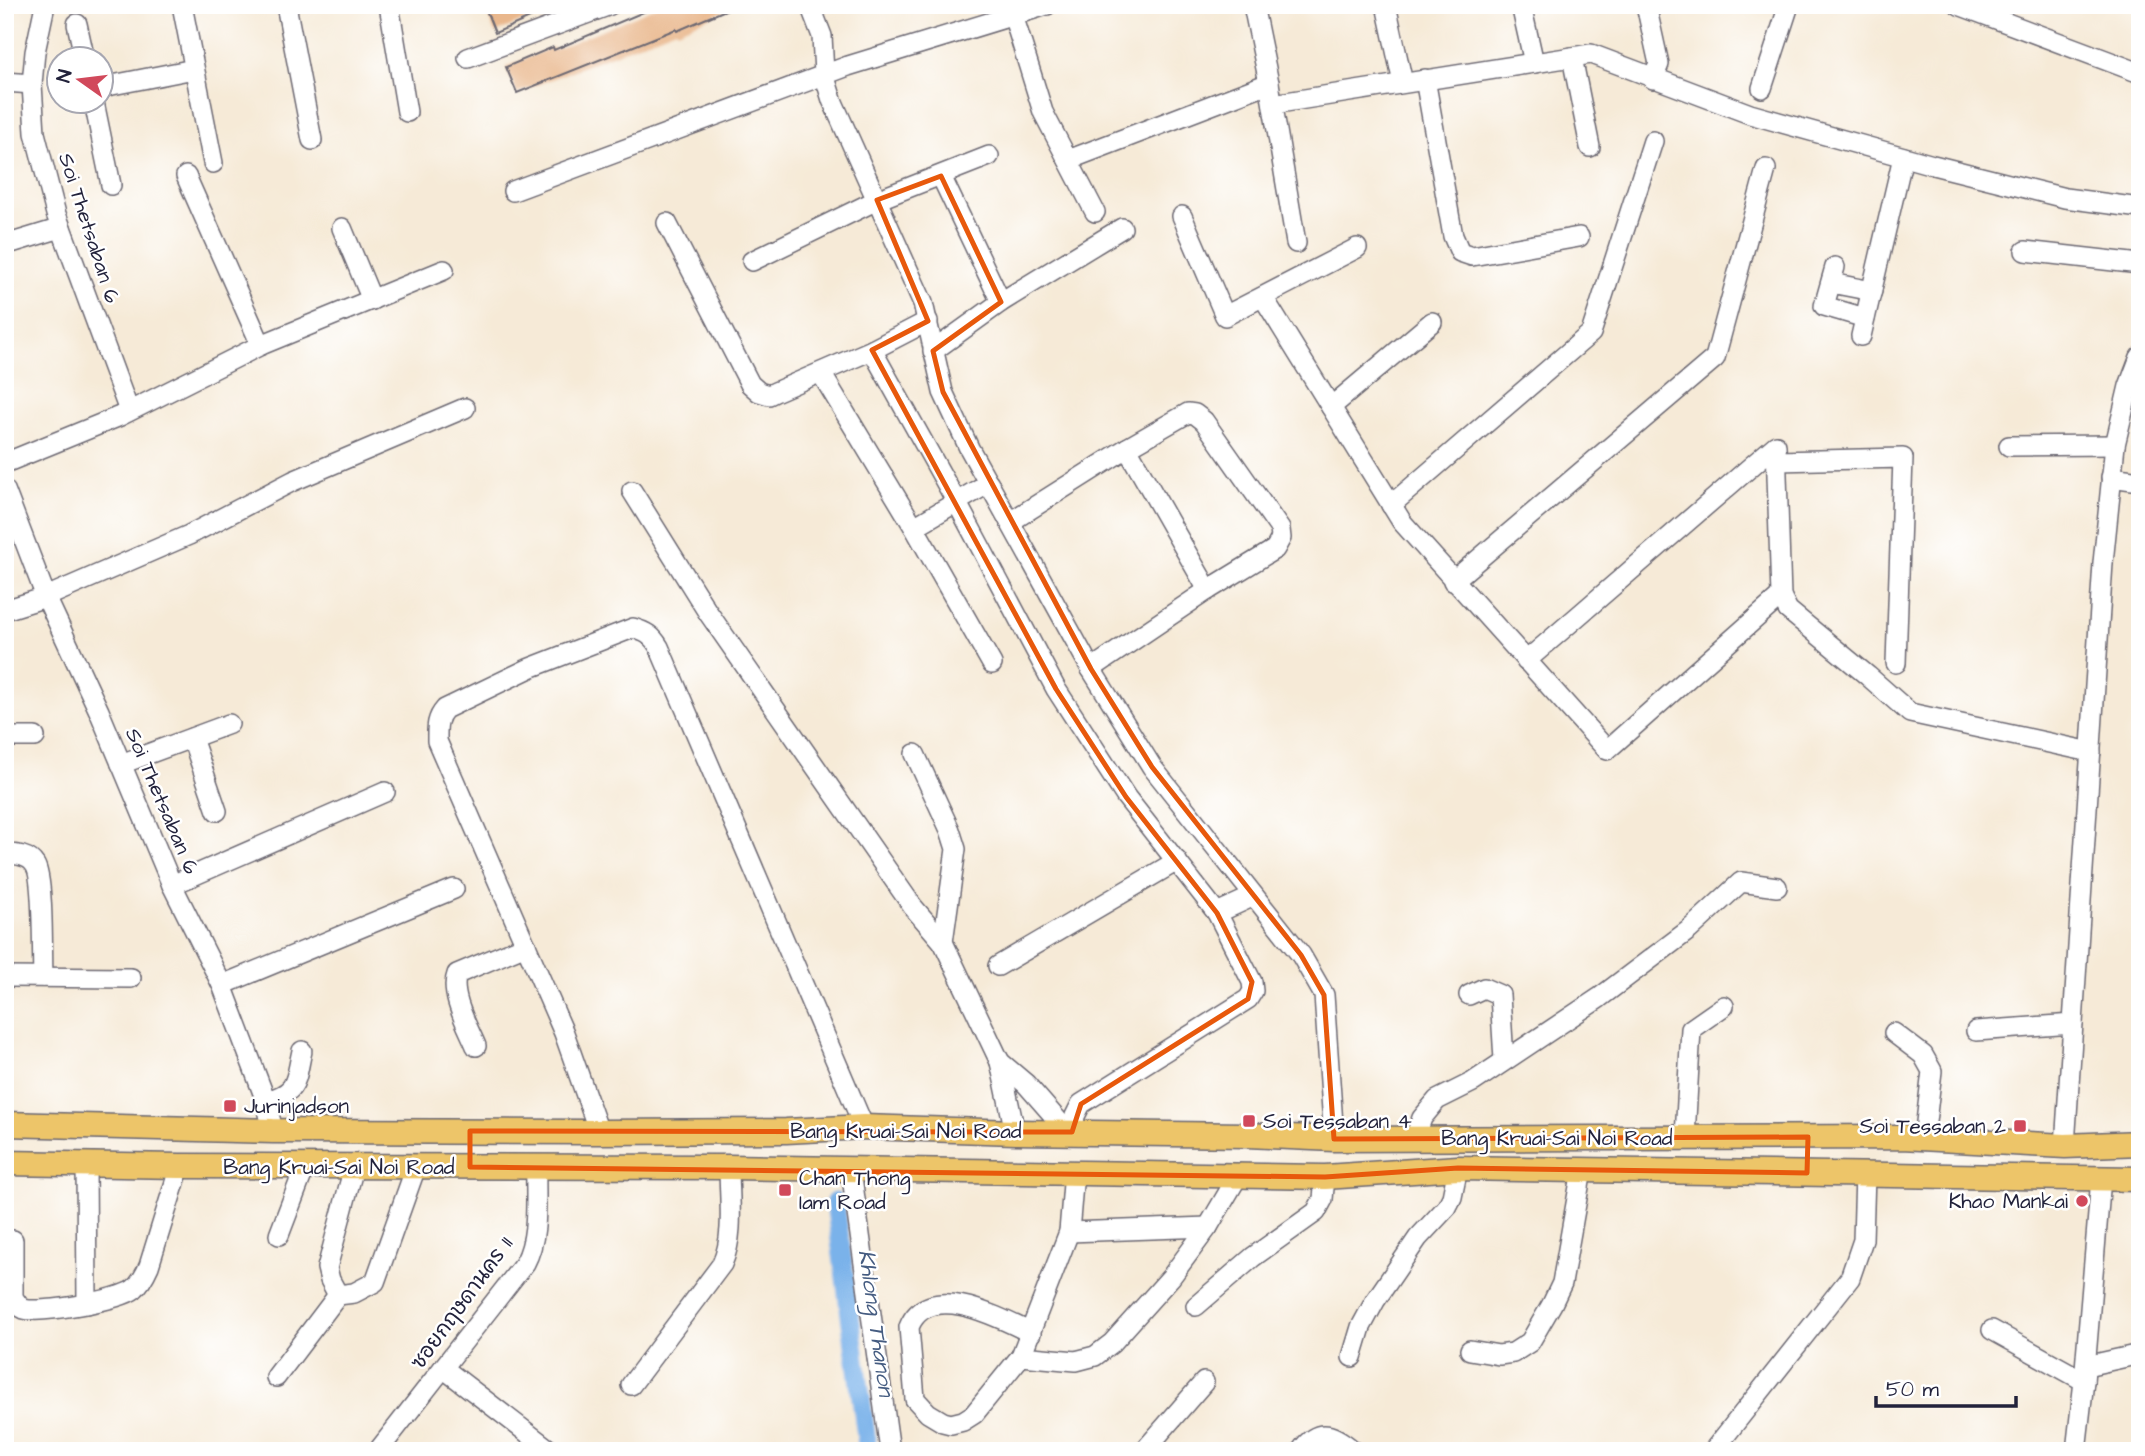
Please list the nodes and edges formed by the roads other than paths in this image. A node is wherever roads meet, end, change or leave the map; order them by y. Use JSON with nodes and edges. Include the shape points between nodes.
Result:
{"nodes":[{"id":1,"x":45,"y":5,"type":"edge"},
{"id":2,"x":181,"y":5,"type":"edge"},
{"id":3,"x":286,"y":5,"type":"edge"},
{"id":4,"x":389,"y":5,"type":"edge"},
{"id":5,"x":610,"y":5,"type":"edge"},
{"id":6,"x":810,"y":5,"type":"edge"},
{"id":7,"x":1048,"y":5,"type":"edge"},
{"id":8,"x":1253,"y":5,"type":"edge"},
{"id":9,"x":1386,"y":5,"type":"edge"},
{"id":10,"x":1521,"y":5,"type":"edge"},
{"id":11,"x":1646,"y":5,"type":"edge"},
{"id":12,"x":1789,"y":5,"type":"edge"},
{"id":13,"x":1959,"y":5,"type":"edge"},
{"id":14,"x":1013,"y":15,"type":"junction"},
{"id":15,"x":77,"y":24,"type":"dead end"},
{"id":16,"x":82,"y":46,"type":"edge"},
{"id":17,"x":1572,"y":57,"type":"junction"},
{"id":18,"x":468,"y":58,"type":"dead end"},
{"id":19,"x":1534,"y":63,"type":"junction"},
{"id":20,"x":194,"y":69,"type":"junction"},
{"id":21,"x":2140,"y":73,"type":"edge"},
{"id":22,"x":824,"y":74,"type":"junction"},
{"id":23,"x":1425,"y":79,"type":"junction"},
{"id":24,"x":1653,"y":79,"type":"junction"},
{"id":25,"x":5,"y":82,"type":"edge"},
{"id":26,"x":1269,"y":83,"type":"junction"},
{"id":27,"x":1403,"y":83,"type":"junction"},
{"id":28,"x":32,"y":84,"type":"junction"},
{"id":29,"x":116,"y":84,"type":"edge"},
{"id":30,"x":1762,"y":88,"type":"dead end"},
{"id":31,"x":1273,"y":104,"type":"junction"},
{"id":32,"x":407,"y":112,"type":"dead end"},
{"id":33,"x":97,"y":116,"type":"edge"},
{"id":34,"x":312,"y":140,"type":"dead end"},
{"id":35,"x":1653,"y":141,"type":"dead end"},
{"id":36,"x":1590,"y":147,"type":"dead end"},
{"id":37,"x":989,"y":156,"type":"dead end"},
{"id":38,"x":1903,"y":157,"type":"junction"},
{"id":39,"x":1068,"y":160,"type":"junction"},
{"id":40,"x":213,"y":163,"type":"dead end"},
{"id":41,"x":1766,"y":169,"type":"dead end"},
{"id":42,"x":186,"y":176,"type":"dead end"},
{"id":43,"x":941,"y":176,"type":"junction"},
{"id":44,"x":111,"y":185,"type":"dead end"},
{"id":45,"x":513,"y":191,"type":"dead end"},
{"id":46,"x":877,"y":200,"type":"junction"},
{"id":47,"x":2140,"y":208,"type":"edge"},
{"id":48,"x":1095,"y":212,"type":"dead end"},
{"id":49,"x":1182,"y":216,"type":"dead end"},
{"id":50,"x":667,"y":223,"type":"dead end"},
{"id":51,"x":61,"y":228,"type":"junction"},
{"id":52,"x":342,"y":228,"type":"dead end"},
{"id":53,"x":1122,"y":228,"type":"dead end"},
{"id":54,"x":1579,"y":237,"type":"dead end"},
{"id":55,"x":1296,"y":243,"type":"dead end"},
{"id":56,"x":5,"y":245,"type":"edge"},
{"id":57,"x":1357,"y":248,"type":"dead end"},
{"id":58,"x":2025,"y":251,"type":"dead end"},
{"id":59,"x":752,"y":261,"type":"dead end"},
{"id":60,"x":2140,"y":264,"type":"edge"},
{"id":61,"x":444,"y":270,"type":"dead end"},
{"id":62,"x":1872,"y":290,"type":"junction"},
{"id":63,"x":1263,"y":297,"type":"junction"},
{"id":64,"x":372,"y":300,"type":"junction"},
{"id":65,"x":1001,"y":302,"type":"junction"},
{"id":66,"x":928,"y":321,"type":"junction"},
{"id":67,"x":1432,"y":322,"type":"dead end"},
{"id":68,"x":261,"y":345,"type":"junction"},
{"id":69,"x":872,"y":350,"type":"junction"},
{"id":70,"x":933,"y":351,"type":"junction"},
{"id":71,"x":2140,"y":357,"type":"edge"},
{"id":72,"x":821,"y":373,"type":"junction"},
{"id":73,"x":1331,"y":407,"type":"junction"},
{"id":74,"x":465,"y":408,"type":"dead end"},
{"id":75,"x":129,"y":411,"type":"junction"},
{"id":76,"x":2115,"y":445,"type":"junction"},
{"id":77,"x":2009,"y":446,"type":"dead end"},
{"id":78,"x":1126,"y":448,"type":"junction"},
{"id":79,"x":1777,"y":461,"type":"junction"},
{"id":80,"x":5,"y":463,"type":"edge"},
{"id":81,"x":2112,"y":477,"type":"junction"},
{"id":82,"x":2140,"y":481,"type":"edge"},
{"id":83,"x":989,"y":483,"type":"junction"},
{"id":84,"x":5,"y":490,"type":"edge"},
{"id":85,"x":632,"y":491,"type":"dead end"},
{"id":86,"x":956,"y":502,"type":"junction"},
{"id":87,"x":1391,"y":505,"type":"junction"},
{"id":88,"x":1010,"y":522,"type":"junction"},
{"id":89,"x":914,"y":527,"type":"junction"},
{"id":90,"x":1453,"y":581,"type":"junction"},
{"id":91,"x":1208,"y":590,"type":"junction"},
{"id":92,"x":1781,"y":596,"type":"junction"},
{"id":93,"x":46,"y":597,"type":"junction"},
{"id":94,"x":5,"y":610,"type":"edge"},
{"id":95,"x":1526,"y":661,"type":"junction"},
{"id":96,"x":1896,"y":663,"type":"dead end"},
{"id":97,"x":992,"y":664,"type":"dead end"},
{"id":98,"x":1091,"y":669,"type":"junction"},
{"id":99,"x":229,"y":724,"type":"dead end"},
{"id":100,"x":5,"y":737,"type":"edge"},
{"id":101,"x":35,"y":737,"type":"dead end"},
{"id":102,"x":192,"y":737,"type":"junction"},
{"id":103,"x":2091,"y":752,"type":"junction"},
{"id":104,"x":915,"y":754,"type":"dead end"},
{"id":105,"x":121,"y":764,"type":"junction"},
{"id":106,"x":385,"y":792,"type":"dead end"},
{"id":107,"x":217,"y":811,"type":"dead end"},
{"id":108,"x":5,"y":853,"type":"edge"},
{"id":109,"x":1177,"y":861,"type":"junction"},
{"id":110,"x":172,"y":885,"type":"junction"},
{"id":111,"x":1777,"y":887,"type":"dead end"},
{"id":112,"x":454,"y":889,"type":"dead end"},
{"id":113,"x":1254,"y":896,"type":"junction"},
{"id":114,"x":1217,"y":913,"type":"junction"},
{"id":115,"x":943,"y":942,"type":"junction"},
{"id":116,"x":526,"y":946,"type":"junction"},
{"id":117,"x":998,"y":965,"type":"dead end"},
{"id":118,"x":5,"y":977,"type":"edge"},
{"id":119,"x":43,"y":977,"type":"junction"},
{"id":120,"x":131,"y":978,"type":"dead end"},
{"id":121,"x":222,"y":985,"type":"junction"},
{"id":122,"x":1469,"y":995,"type":"dead end"},
{"id":123,"x":1724,"y":1006,"type":"dead end"},
{"id":124,"x":2073,"y":1024,"type":"junction"},
{"id":125,"x":1976,"y":1031,"type":"dead end"},
{"id":126,"x":1894,"y":1033,"type":"dead end"},
{"id":127,"x":476,"y":1046,"type":"dead end"},
{"id":128,"x":302,"y":1051,"type":"dead end"},
{"id":129,"x":1504,"y":1060,"type":"junction"},
{"id":130,"x":1000,"y":1062,"type":"junction"},
{"id":131,"x":265,"y":1101,"type":"junction"},
{"id":132,"x":5,"y":1124,"type":"edge"},
{"id":133,"x":864,"y":1128,"type":"junction"},
{"id":134,"x":274,"y":1131,"type":"junction"},
{"id":135,"x":470,"y":1131,"type":"junction"},
{"id":136,"x":599,"y":1132,"type":"junction"},
{"id":137,"x":1015,"y":1132,"type":"junction"},
{"id":138,"x":1070,"y":1132,"type":"junction"},
{"id":139,"x":1808,"y":1137,"type":"junction"},
{"id":140,"x":1415,"y":1138,"type":"junction"},
{"id":141,"x":1685,"y":1138,"type":"junction"},
{"id":142,"x":1334,"y":1139,"type":"junction"},
{"id":143,"x":1924,"y":1139,"type":"junction"},
{"id":144,"x":2140,"y":1143,"type":"edge"},
{"id":145,"x":2065,"y":1146,"type":"junction"},
{"id":146,"x":5,"y":1163,"type":"edge"},
{"id":147,"x":86,"y":1164,"type":"junction"},
{"id":148,"x":180,"y":1166,"type":"junction"},
{"id":149,"x":305,"y":1167,"type":"junction"},
{"id":150,"x":354,"y":1167,"type":"junction"},
{"id":151,"x":416,"y":1167,"type":"junction"},
{"id":152,"x":470,"y":1167,"type":"junction"},
{"id":153,"x":536,"y":1167,"type":"junction"},
{"id":154,"x":729,"y":1167,"type":"junction"},
{"id":155,"x":1458,"y":1168,"type":"junction"},
{"id":156,"x":851,"y":1170,"type":"junction"},
{"id":157,"x":1582,"y":1170,"type":"junction"},
{"id":158,"x":1074,"y":1172,"type":"junction"},
{"id":159,"x":1807,"y":1173,"type":"junction"},
{"id":160,"x":1866,"y":1174,"type":"junction"},
{"id":161,"x":1238,"y":1176,"type":"junction"},
{"id":162,"x":1325,"y":1177,"type":"junction"},
{"id":163,"x":2101,"y":1178,"type":"junction"},
{"id":164,"x":2140,"y":1179,"type":"edge"},
{"id":165,"x":1208,"y":1227,"type":"junction"},
{"id":166,"x":1069,"y":1232,"type":"junction"},
{"id":167,"x":279,"y":1235,"type":"dead end"},
{"id":168,"x":13,"y":1240,"type":"dead end"},
{"id":169,"x":338,"y":1294,"type":"junction"},
{"id":170,"x":87,"y":1304,"type":"junction"},
{"id":171,"x":1196,"y":1306,"type":"dead end"},
{"id":172,"x":1992,"y":1330,"type":"dead end"},
{"id":173,"x":1031,"y":1333,"type":"junction"},
{"id":174,"x":1470,"y":1350,"type":"dead end"},
{"id":175,"x":2140,"y":1354,"type":"edge"},
{"id":176,"x":1021,"y":1356,"type":"junction"},
{"id":177,"x":1352,"y":1357,"type":"dead end"},
{"id":178,"x":443,"y":1368,"type":"junction"},
{"id":179,"x":2085,"y":1374,"type":"junction"},
{"id":180,"x":276,"y":1377,"type":"dead end"},
{"id":181,"x":1204,"y":1382,"type":"dead end"},
{"id":182,"x":631,"y":1385,"type":"dead end"},
{"id":183,"x":381,"y":1450,"type":"edge"},
{"id":184,"x":551,"y":1451,"type":"edge"},
{"id":185,"x":890,"y":1451,"type":"edge"},
{"id":186,"x":1144,"y":1451,"type":"edge"},
{"id":187,"x":1301,"y":1451,"type":"edge"},
{"id":188,"x":1354,"y":1451,"type":"edge"},
{"id":189,"x":1713,"y":1451,"type":"edge"},
{"id":190,"x":2076,"y":1451,"type":"edge"}],
"edges":[{"from":1,"to":28,"type":"street","name":"Soi Thetsaban 6"},
{"from":2,"to":20,"type":"street"},
{"from":3,"to":34,"type":"street"},
{"from":4,"to":32,"type":"street"},
{"from":5,"to":18,"type":"street"},
{"from":6,"to":22,"type":"street","via":[[822,36]]},
{"from":7,"to":14,"type":"street"},
{"from":8,"to":26,"type":"street"},
{"from":9,"to":27,"type":"street"},
{"from":10,"to":19,"type":"street"},
{"from":11,"to":24,"type":"street","via":[[1658,64]]},
{"from":12,"to":30,"type":"street"},
{"from":13,"to":21,"type":"street"},
{"from":14,"to":22,"type":"street"},
{"from":14,"to":39,"type":"street","via":[[1043,112]]},
{"from":15,"to":16,"type":"street"},
{"from":17,"to":19,"type":"street"},
{"from":17,"to":24,"type":"street","via":[[1591,54]]},
{"from":17,"to":36,"type":"street"},
{"from":19,"to":23,"type":"street"},
{"from":20,"to":29,"type":"street"},
{"from":20,"to":40,"type":"street"},
{"from":22,"to":45,"type":"street"},
{"from":22,"to":46,"type":"street"},
{"from":23,"to":27,"type":"street"},
{"from":23,"to":54,"type":"street","via":[[1452,236],[1460,252],[1472,256]]},
{"from":24,"to":38,"type":"street","via":[[1750,114]]},
{"from":25,"to":28,"type":"street"},
{"from":26,"to":31,"type":"street"},
{"from":26,"to":39,"type":"street"},
{"from":27,"to":31,"type":"street"},
{"from":28,"to":51,"type":"street","name":"Soi Thetsaban 6","via":[[35,133]]},
{"from":31,"to":55,"type":"street"},
{"from":33,"to":44,"type":"street"},
{"from":35,"to":87,"type":"street","via":[[1591,333]]},
{"from":37,"to":43,"type":"street"},
{"from":38,"to":47,"type":"street","via":[[2065,198]]},
{"from":38,"to":62,"type":"street"},
{"from":39,"to":48,"type":"street"},
{"from":41,"to":90,"type":"street","via":[[1715,358]]},
{"from":42,"to":68,"type":"street"},
{"from":43,"to":46,"type":"street"},
{"from":43,"to":65,"type":"street"},
{"from":46,"to":59,"type":"street"},
{"from":46,"to":66,"type":"street"},
{"from":49,"to":63,"type":"street","via":[[1225,316]]},
{"from":50,"to":72,"type":"street","via":[[750,384],[769,395]]},
{"from":51,"to":56,"type":"street"},
{"from":51,"to":75,"type":"street","name":"Soi Thetsaban 6"},
{"from":52,"to":64,"type":"street"},
{"from":53,"to":65,"type":"street"},
{"from":57,"to":63,"type":"street"},
{"from":58,"to":60,"type":"street"},
{"from":61,"to":64,"type":"street"},
{"from":62,"to":62,"type":"street","via":[[1833,275],[1824,307],[1863,327]]},
{"from":63,"to":73,"type":"street"},
{"from":64,"to":68,"type":"street"},
{"from":65,"to":70,"type":"street"},
{"from":66,"to":69,"type":"street"},
{"from":66,"to":70,"type":"street"},
{"from":67,"to":73,"type":"street"},
{"from":68,"to":75,"type":"street"},
{"from":69,"to":72,"type":"street"},
{"from":69,"to":86,"type":"street"},
{"from":70,"to":83,"type":"street","via":[[943,391]]},
{"from":71,"to":76,"type":"street"},
{"from":72,"to":89,"type":"street"},
{"from":73,"to":87,"type":"street"},
{"from":74,"to":93,"type":"street","via":[[293,481],[189,535]]},
{"from":75,"to":80,"type":"street"},
{"from":76,"to":77,"type":"street"},
{"from":76,"to":81,"type":"street"},
{"from":78,"to":88,"type":"street"},
{"from":78,"to":91,"type":"street"},
{"from":78,"to":91,"type":"street","via":[[1188,413],[1199,416],[1280,529],[1275,549]]},
{"from":79,"to":92,"type":"street"},
{"from":79,"to":95,"type":"street","via":[[1776,445]]},
{"from":79,"to":96,"type":"street","via":[[1903,458]]},
{"from":81,"to":82,"type":"street"},
{"from":81,"to":103,"type":"street"},
{"from":83,"to":86,"type":"street"},
{"from":83,"to":88,"type":"street"},
{"from":84,"to":93,"type":"street","name":"Soi Thetsaban 6"},
{"from":85,"to":115,"type":"street","via":[[707,611],[913,907]]},
{"from":86,"to":89,"type":"street"},
{"from":86,"to":109,"type":"street","via":[[1056,689],[1126,797]]},
{"from":87,"to":90,"type":"street"},
{"from":88,"to":98,"type":"street"},
{"from":89,"to":97,"type":"street"},
{"from":90,"to":95,"type":"street"},
{"from":91,"to":98,"type":"street"},
{"from":92,"to":95,"type":"street","via":[[1607,750]]},
{"from":92,"to":103,"type":"street","via":[[1788,610],[1910,713]]},
{"from":93,"to":94,"type":"street"},
{"from":93,"to":105,"type":"street","name":"Soi Thetsaban 6"},
{"from":98,"to":113,"type":"street","via":[[1152,766]]},
{"from":99,"to":102,"type":"street"},
{"from":100,"to":101,"type":"street"},
{"from":102,"to":105,"type":"street"},
{"from":102,"to":107,"type":"street"},
{"from":103,"to":124,"type":"street"},
{"from":104,"to":115,"type":"street","via":[[956,849]]},
{"from":105,"to":110,"type":"street","name":"Soi Thetsaban 6"},
{"from":106,"to":110,"type":"street"},
{"from":108,"to":119,"type":"street","via":[[28,857],[37,866]]},
{"from":109,"to":114,"type":"street"},
{"from":109,"to":117,"type":"street"},
{"from":110,"to":121,"type":"street","name":"Soi Thetsaban 6"},
{"from":111,"to":129,"type":"street","via":[[1741,883],[1689,930],[1599,998]]},
{"from":112,"to":121,"type":"street"},
{"from":113,"to":114,"type":"street"},
{"from":113,"to":142,"type":"street","via":[[1301,955],[1324,995]]},
{"from":114,"to":138,"type":"street","via":[[1252,982],[1248,999],[1081,1104]]},
{"from":115,"to":130,"type":"street"},
{"from":116,"to":127,"type":"street","via":[[457,974],[453,982]]},
{"from":116,"to":133,"type":"street","via":[[437,741],[439,716],[530,668],[603,638],[633,628],[646,632],[659,647]]},
{"from":116,"to":136,"type":"street","via":[[564,1033]]},
{"from":118,"to":119,"type":"street"},
{"from":119,"to":120,"type":"street"},
{"from":121,"to":131,"type":"street","name":"Soi Thetsaban 6"},
{"from":122,"to":129,"type":"street","via":[[1484,988],[1500,995]]},
{"from":123,"to":141,"type":"street","via":[[1691,1030]]},
{"from":124,"to":125,"type":"street"},
{"from":124,"to":145,"type":"street"},
{"from":126,"to":143,"type":"street","via":[[1923,1055],[1932,1071]]},
{"from":128,"to":131,"type":"street","via":[[290,1090]]},
{"from":129,"to":140,"type":"street","via":[[1437,1100],[1422,1118]]},
{"from":130,"to":137,"type":"street"},
{"from":130,"to":138,"type":"street"},
{"from":131,"to":134,"type":"street","name":"Soi Thetsaban 6"},
{"from":132,"to":134,"type":"main road","name":"Bang Kruai-Sai Noi Road"},
{"from":133,"to":136,"type":"main road","name":"Bang Kruai-Sai Noi Road"},
{"from":133,"to":137,"type":"main road","name":"Bang Kruai-Sai Noi Road"},
{"from":134,"to":135,"type":"main road","name":"Bang Kruai-Sai Noi Road"},
{"from":135,"to":136,"type":"main road","name":"Bang Kruai-Sai Noi Road"},
{"from":135,"to":152,"type":"main road"},
{"from":137,"to":138,"type":"main road","name":"Bang Kruai-Sai Noi Road"},
{"from":138,"to":142,"type":"main road","name":"Bang Kruai-Sai Noi Road"},
{"from":139,"to":141,"type":"main road","name":"Bang Kruai-Sai Noi Road"},
{"from":139,"to":143,"type":"main road","name":"Bang Kruai-Sai Noi Road"},
{"from":139,"to":159,"type":"main road"},
{"from":140,"to":141,"type":"main road","name":"Bang Kruai-Sai Noi Road"},
{"from":140,"to":142,"type":"main road","name":"Bang Kruai-Sai Noi Road"},
{"from":143,"to":145,"type":"main road","name":"Bang Kruai-Sai Noi Road"},
{"from":144,"to":145,"type":"main road","name":"Bang Kruai-Sai Noi Road"},
{"from":146,"to":147,"type":"main road","name":"Bang Kruai-Sai Noi Road"},
{"from":147,"to":148,"type":"main road","name":"Bang Kruai-Sai Noi Road"},
{"from":147,"to":170,"type":"street"},
{"from":148,"to":149,"type":"main road","name":"Bang Kruai-Sai Noi Road"},
{"from":148,"to":170,"type":"street","via":[[142,1281],[132,1292]]},
{"from":149,"to":150,"type":"main road","name":"Bang Kruai-Sai Noi Road"},
{"from":149,"to":167,"type":"street"},
{"from":150,"to":151,"type":"main road","name":"Bang Kruai-Sai Noi Road"},
{"from":150,"to":169,"type":"street","via":[[327,1268]]},
{"from":151,"to":152,"type":"main road","name":"Bang Kruai-Sai Noi Road"},
{"from":151,"to":169,"type":"street","via":[[375,1282],[354,1293]]},
{"from":152,"to":153,"type":"main road","name":"Bang Kruai-Sai Noi Road"},
{"from":153,"to":154,"type":"main road","name":"Bang Kruai-Sai Noi Road"},
{"from":153,"to":178,"type":"street","name":"ซอยกฤษดานคร 11","via":[[530,1253]]},
{"from":154,"to":156,"type":"main road","name":"Bang Kruai-Sai Noi Road"},
{"from":154,"to":182,"type":"street","via":[[730,1242],[722,1264]]},
{"from":155,"to":157,"type":"main road","name":"Bang Kruai-Sai Noi Road"},
{"from":155,"to":162,"type":"main road","name":"Bang Kruai-Sai Noi Road"},
{"from":155,"to":177,"type":"street","via":[[1447,1206],[1375,1301]]},
{"from":156,"to":158,"type":"main road","name":"Bang Kruai-Sai Noi Road"},
{"from":156,"to":185,"type":"street"},
{"from":157,"to":159,"type":"main road","name":"Bang Kruai-Sai Noi Road"},
{"from":157,"to":174,"type":"street","via":[[1562,1283],[1530,1342],[1513,1353],[1499,1355]]},
{"from":158,"to":161,"type":"main road","name":"Bang Kruai-Sai Noi Road"},
{"from":158,"to":166,"type":"street"},
{"from":159,"to":160,"type":"main road","name":"Bang Kruai-Sai Noi Road"},
{"from":160,"to":163,"type":"main road","name":"Bang Kruai-Sai Noi Road"},
{"from":160,"to":189,"type":"street","via":[[1863,1240],[1850,1278]]},
{"from":161,"to":162,"type":"main road","name":"Bang Kruai-Sai Noi Road"},
{"from":161,"to":165,"type":"street"},
{"from":162,"to":171,"type":"street","via":[[1323,1199],[1316,1212],[1252,1257]]},
{"from":163,"to":164,"type":"main road","name":"Bang Kruai-Sai Noi Road"},
{"from":163,"to":179,"type":"street"},
{"from":165,"to":166,"type":"street"},
{"from":165,"to":176,"type":"street","via":[[1171,1277],[1095,1356],[1076,1360]]},
{"from":166,"to":173,"type":"street"},
{"from":168,"to":170,"type":"street","via":[[13,1297],[17,1304],[34,1310]]},
{"from":169,"to":180,"type":"street"},
{"from":172,"to":179,"type":"street"},
{"from":173,"to":176,"type":"street"},
{"from":173,"to":176,"type":"street","via":[[965,1305],[950,1304],[924,1307],[909,1327],[915,1399],[943,1422],[963,1421],[974,1414]]},
{"from":175,"to":179,"type":"street"},
{"from":178,"to":183,"type":"street","name":"ซอยกฤษดานคร 11"},
{"from":178,"to":184,"type":"street"},
{"from":179,"to":190,"type":"street"},
{"from":181,"to":186,"type":"street"},
{"from":187,"to":188,"type":"street","via":[[1315,1436],[1325,1435]]}]}
